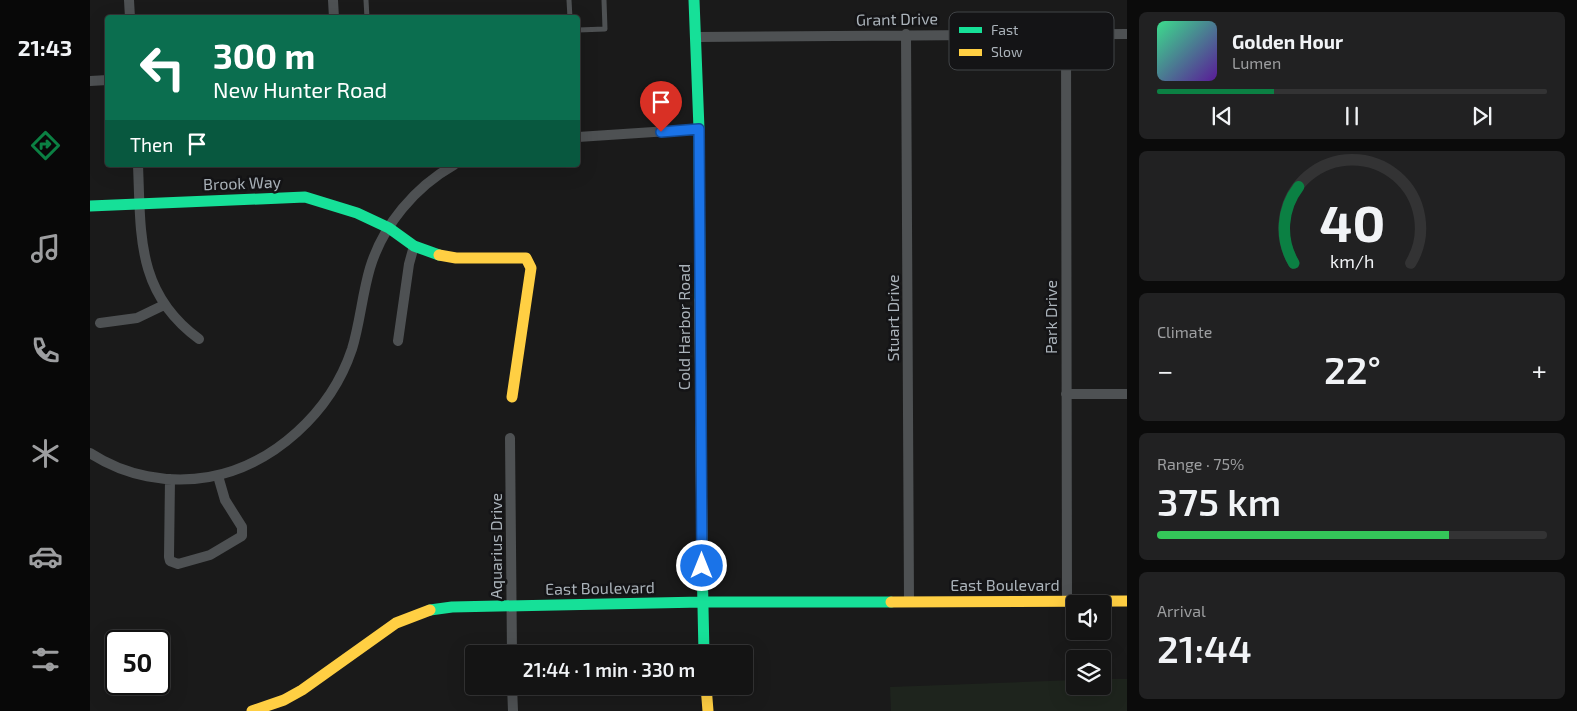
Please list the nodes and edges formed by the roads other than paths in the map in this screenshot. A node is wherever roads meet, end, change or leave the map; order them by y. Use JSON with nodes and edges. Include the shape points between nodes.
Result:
{"nodes":[{"id":1,"x":129,"y":0,"type":"edge"},
{"id":2,"x":333,"y":0,"type":"edge"},
{"id":3,"x":366,"y":0,"type":"edge"},
{"id":4,"x":569,"y":0,"type":"edge"},
{"id":5,"x":604,"y":0,"type":"edge"},
{"id":6,"x":694,"y":0,"type":"edge"},
{"id":7,"x":130,"y":15,"type":"edge"},
{"id":8,"x":334,"y":15,"type":"edge"},
{"id":9,"x":366,"y":15,"type":"edge"},
{"id":10,"x":570,"y":15,"type":"edge"},
{"id":11,"x":580,"y":30,"type":"edge"},
{"id":12,"x":906,"y":34,"type":"junction"},
{"id":13,"x":949,"y":34,"type":"edge"},
{"id":14,"x":1114,"y":34,"type":"edge"},
{"id":15,"x":1127,"y":34,"type":"edge"},
{"id":16,"x":697,"y":37,"type":"junction"},
{"id":17,"x":1066,"y":70,"type":"edge"},
{"id":18,"x":90,"y":80,"type":"edge"},
{"id":19,"x":105,"y":80,"type":"edge"},
{"id":20,"x":699,"y":129,"type":"junction"},
{"id":21,"x":580,"y":137,"type":"edge"},
{"id":22,"x":138,"y":167,"type":"edge"},
{"id":23,"x":451,"y":167,"type":"edge"},
{"id":24,"x":140,"y":203,"type":"junction"},
{"id":25,"x":90,"y":206,"type":"edge"},
{"id":26,"x":388,"y":228,"type":"junction"},
{"id":27,"x":414,"y":246,"type":"junction"},
{"id":28,"x":164,"y":305,"type":"junction"},
{"id":29,"x":100,"y":322,"type":"dead end"},
{"id":30,"x":199,"y":339,"type":"dead end"},
{"id":31,"x":398,"y":341,"type":"dead end"},
{"id":32,"x":1066,"y":394,"type":"junction"},
{"id":33,"x":1127,"y":394,"type":"edge"},
{"id":34,"x":512,"y":397,"type":"dead end"},
{"id":35,"x":510,"y":438,"type":"dead end"},
{"id":36,"x":90,"y":453,"type":"edge"},
{"id":37,"x":218,"y":476,"type":"junction"},
{"id":38,"x":170,"y":480,"type":"junction"},
{"id":39,"x":1067,"y":595,"type":"edge"},
{"id":40,"x":909,"y":601,"type":"junction"},
{"id":41,"x":1066,"y":601,"type":"edge"},
{"id":42,"x":1111,"y":601,"type":"edge"},
{"id":43,"x":1127,"y":601,"type":"edge"},
{"id":44,"x":702,"y":602,"type":"junction"},
{"id":45,"x":511,"y":605,"type":"junction"},
{"id":46,"x":512,"y":645,"type":"edge"},
{"id":47,"x":704,"y":645,"type":"edge"},
{"id":48,"x":512,"y":695,"type":"edge"},
{"id":49,"x":707,"y":695,"type":"edge"},
{"id":50,"x":252,"y":711,"type":"edge"},
{"id":51,"x":512,"y":711,"type":"edge"},
{"id":52,"x":708,"y":711,"type":"edge"}],
"edges":[{"from":1,"to":7,"type":"street"},
{"from":2,"to":8,"type":"street"},
{"from":3,"to":9,"type":"lane"},
{"from":4,"to":10,"type":"lane"},
{"from":5,"to":11,"type":"lane","via":[[605,29]]},
{"from":6,"to":16,"type":"street","name":"Cold Harbor Road"},
{"from":12,"to":13,"type":"street","name":"Grant Drive"},
{"from":12,"to":16,"type":"street","name":"Grant Drive"},
{"from":12,"to":40,"type":"street","name":"Stuart Drive"},
{"from":14,"to":15,"type":"street","name":"Grant Drive"},
{"from":16,"to":20,"type":"street","name":"Cold Harbor Road"},
{"from":17,"to":32,"type":"street","name":"Park Drive"},
{"from":18,"to":19,"type":"street"},
{"from":20,"to":21,"type":"street"},
{"from":20,"to":44,"type":"street","name":"Cold Harbor Road"},
{"from":22,"to":24,"type":"street"},
{"from":23,"to":26,"type":"street","via":[[413,196]]},
{"from":24,"to":25,"type":"street","name":"Brook Way"},
{"from":24,"to":26,"type":"street","name":"Brook Way","via":[[305,197],[357,213]]},
{"from":24,"to":28,"type":"street","via":[[144,260]]},
{"from":26,"to":27,"type":"street","name":"Brook Way"},
{"from":26,"to":37,"type":"street","via":[[370,268],[351,351],[330,394],[305,424],[272,452]]},
{"from":27,"to":31,"type":"street"},
{"from":27,"to":34,"type":"street","name":"Brook Way","via":[[456,258],[521,257],[530,262]]},
{"from":28,"to":29,"type":"street","via":[[137,318]]},
{"from":28,"to":30,"type":"street"},
{"from":32,"to":33,"type":"street"},
{"from":32,"to":39,"type":"street","name":"Park Drive"},
{"from":35,"to":45,"type":"street","name":"Aquarius Drive"},
{"from":36,"to":38,"type":"street","via":[[130,472]]},
{"from":37,"to":38,"type":"street"},
{"from":37,"to":38,"type":"street","via":[[225,500],[242,527],[242,536],[210,555],[178,564],[168,557]]},
{"from":40,"to":41,"type":"street","name":"East Boulevard"},
{"from":40,"to":44,"type":"street","name":"East Boulevard"},
{"from":42,"to":43,"type":"street","name":"East Boulevard"},
{"from":44,"to":45,"type":"street","name":"East Boulevard"},
{"from":44,"to":47,"type":"street","name":"Cold Harbor Road"},
{"from":45,"to":46,"type":"street","name":"Aquarius Drive"},
{"from":45,"to":50,"type":"street","name":"East Boulevard","via":[[452,607],[413,615],[380,632],[302,690]]},
{"from":48,"to":51,"type":"street"},
{"from":49,"to":52,"type":"street"}]}
